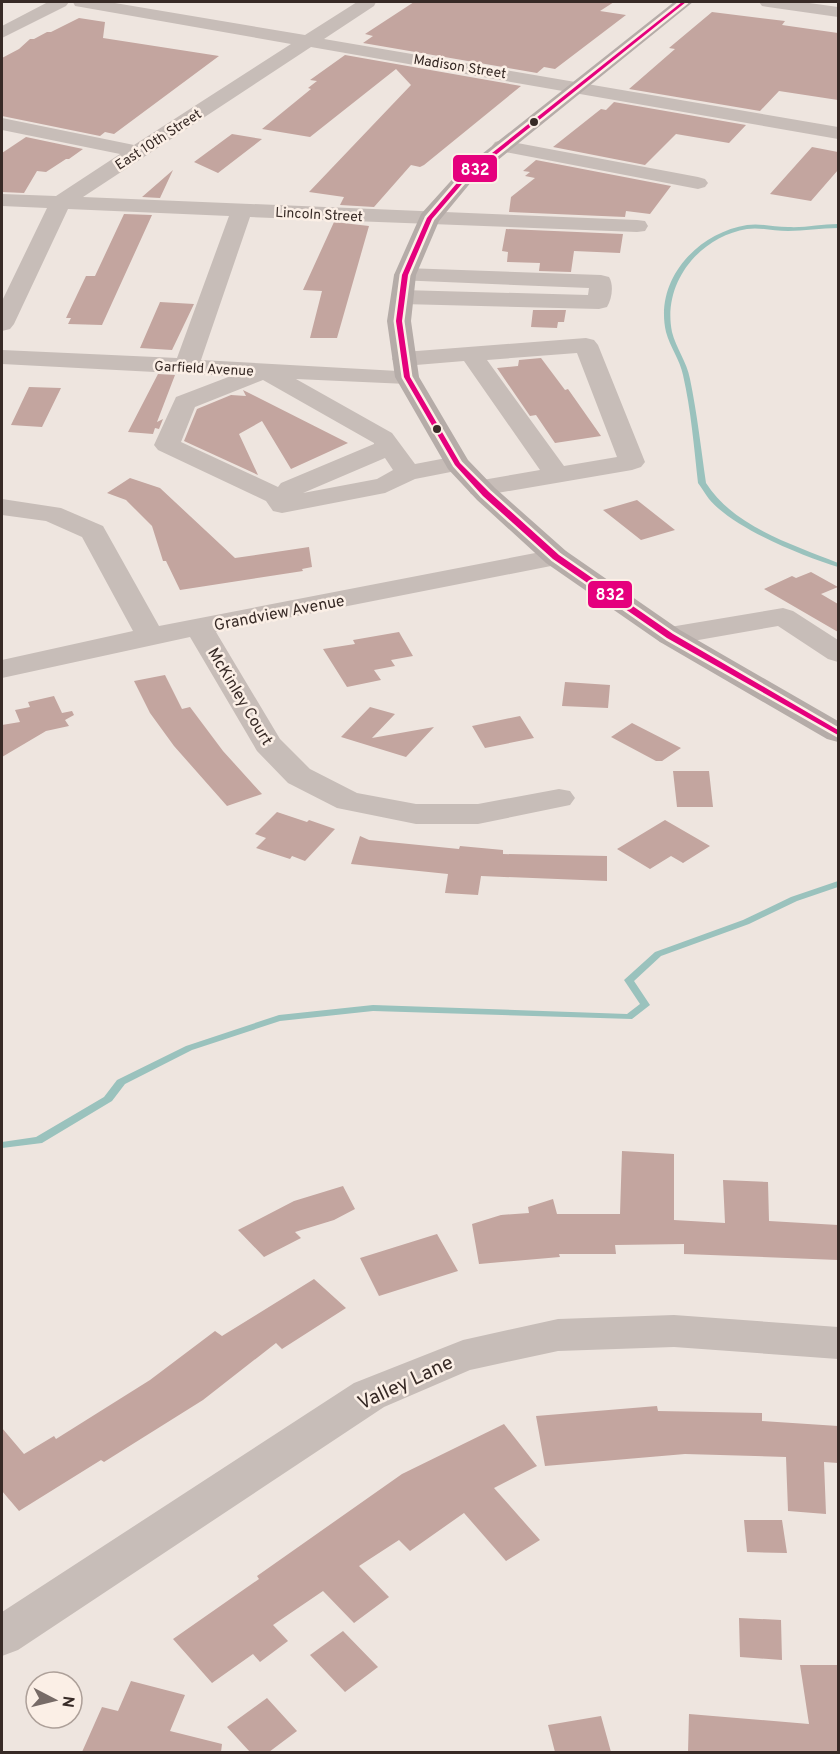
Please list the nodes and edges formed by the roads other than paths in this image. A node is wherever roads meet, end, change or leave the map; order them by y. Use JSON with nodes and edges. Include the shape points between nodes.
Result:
{"nodes":[{"id":1,"x":60,"y":2,"type":"edge"},
{"id":2,"x":81,"y":2,"type":"edge"},
{"id":3,"x":368,"y":2,"type":"edge"},
{"id":4,"x":684,"y":2,"type":"edge"},
{"id":5,"x":768,"y":2,"type":"edge"},
{"id":6,"x":838,"y":12,"type":"edge"},
{"id":7,"x":2,"y":33,"type":"edge"},
{"id":8,"x":308,"y":41,"type":"junction"},
{"id":9,"x":579,"y":86,"type":"junction"},
{"id":10,"x":2,"y":124,"type":"edge"},
{"id":11,"x":838,"y":133,"type":"edge"},
{"id":12,"x":502,"y":146,"type":"junction"},
{"id":13,"x":138,"y":152,"type":"junction"},
{"id":14,"x":698,"y":183,"type":"dead end"},
{"id":15,"x":2,"y":200,"type":"edge"},
{"id":16,"x":61,"y":202,"type":"junction"},
{"id":17,"x":242,"y":210,"type":"junction"},
{"id":18,"x":637,"y":226,"type":"dead end"},
{"id":19,"x":493,"y":238,"type":"dead end"},
{"id":20,"x":419,"y":255,"type":"junction"},
{"id":21,"x":2,"y":324,"type":"edge"},
{"id":22,"x":471,"y":354,"type":"junction"},
{"id":23,"x":2,"y":357,"type":"edge"},
{"id":24,"x":186,"y":367,"type":"junction"},
{"id":25,"x":405,"y":368,"type":"junction"},
{"id":26,"x":265,"y":371,"type":"junction"},
{"id":27,"x":389,"y":447,"type":"junction"},
{"id":28,"x":457,"y":464,"type":"junction"},
{"id":29,"x":408,"y":473,"type":"junction"},
{"id":30,"x":557,"y":475,"type":"junction"},
{"id":31,"x":480,"y":488,"type":"junction"},
{"id":32,"x":275,"y":495,"type":"junction"},
{"id":33,"x":2,"y":507,"type":"edge"},
{"id":34,"x":556,"y":557,"type":"junction"},
{"id":35,"x":199,"y":628,"type":"junction"},
{"id":36,"x":150,"y":636,"type":"junction"},
{"id":37,"x":670,"y":636,"type":"junction"},
{"id":38,"x":838,"y":652,"type":"edge"},
{"id":39,"x":2,"y":669,"type":"edge"},
{"id":40,"x":837,"y":731,"type":"edge"},
{"id":41,"x":559,"y":798,"type":"dead end"},
{"id":42,"x":838,"y":1343,"type":"edge"},
{"id":43,"x":2,"y":1636,"type":"edge"}],
"edges":[{"from":1,"to":7,"type":"street"},
{"from":2,"to":8,"type":"street","name":"Madison Street"},
{"from":3,"to":8,"type":"street","name":"East 10th Street"},
{"from":4,"to":9,"type":"main road"},
{"from":5,"to":6,"type":"street"},
{"from":8,"to":9,"type":"street","name":"Madison Street"},
{"from":8,"to":13,"type":"street","name":"East 10th Street"},
{"from":9,"to":11,"type":"street","name":"Madison Street"},
{"from":9,"to":12,"type":"main road"},
{"from":10,"to":13,"type":"street"},
{"from":12,"to":14,"type":"street"},
{"from":12,"to":20,"type":"main road","via":[[465,177]]},
{"from":13,"to":16,"type":"street","name":"East 10th Street"},
{"from":15,"to":16,"type":"street","name":"Lincoln Street"},
{"from":16,"to":17,"type":"street","name":"Lincoln Street"},
{"from":16,"to":21,"type":"street"},
{"from":17,"to":20,"type":"street","name":"Lincoln Street"},
{"from":17,"to":24,"type":"street"},
{"from":18,"to":20,"type":"street","name":"Lincoln Street"},
{"from":19,"to":20,"type":"street"},
{"from":20,"to":20,"type":"street","via":[[599,302],[601,282]]},
{"from":20,"to":25,"type":"main road","via":[[399,321]]},
{"from":22,"to":25,"type":"street","name":"Garfield Avenue"},
{"from":22,"to":30,"type":"street"},
{"from":22,"to":30,"type":"street","name":"Garfield Avenue","via":[[586,345],[632,462]]},
{"from":23,"to":24,"type":"street","name":"Garfield Avenue"},
{"from":24,"to":26,"type":"street","name":"Garfield Avenue"},
{"from":25,"to":26,"type":"street","name":"Garfield Avenue"},
{"from":25,"to":28,"type":"main road"},
{"from":26,"to":27,"type":"street","via":[[383,438]]},
{"from":26,"to":32,"type":"street","via":[[185,402],[167,445]]},
{"from":27,"to":29,"type":"street"},
{"from":27,"to":32,"type":"street"},
{"from":28,"to":29,"type":"street"},
{"from":28,"to":31,"type":"main road"},
{"from":29,"to":32,"type":"street","via":[[385,485],[282,505]]},
{"from":30,"to":31,"type":"street"},
{"from":31,"to":34,"type":"main road"},
{"from":33,"to":36,"type":"street","via":[[52,514],[93,532]]},
{"from":34,"to":35,"type":"street","name":"Grandview Avenue"},
{"from":34,"to":37,"type":"main road"},
{"from":35,"to":36,"type":"street","name":"Grandview Avenue"},
{"from":35,"to":41,"type":"street","name":"McKinley Court","via":[[268,744],[299,776],[348,801],[416,814],[478,814]]},
{"from":36,"to":39,"type":"street","name":"Grandview Avenue"},
{"from":37,"to":38,"type":"street","via":[[783,617]]},
{"from":37,"to":40,"type":"main road"},
{"from":42,"to":43,"type":"street","name":"Valley Lane","via":[[674,1331],[570,1334],[463,1356],[369,1395]]}]}
